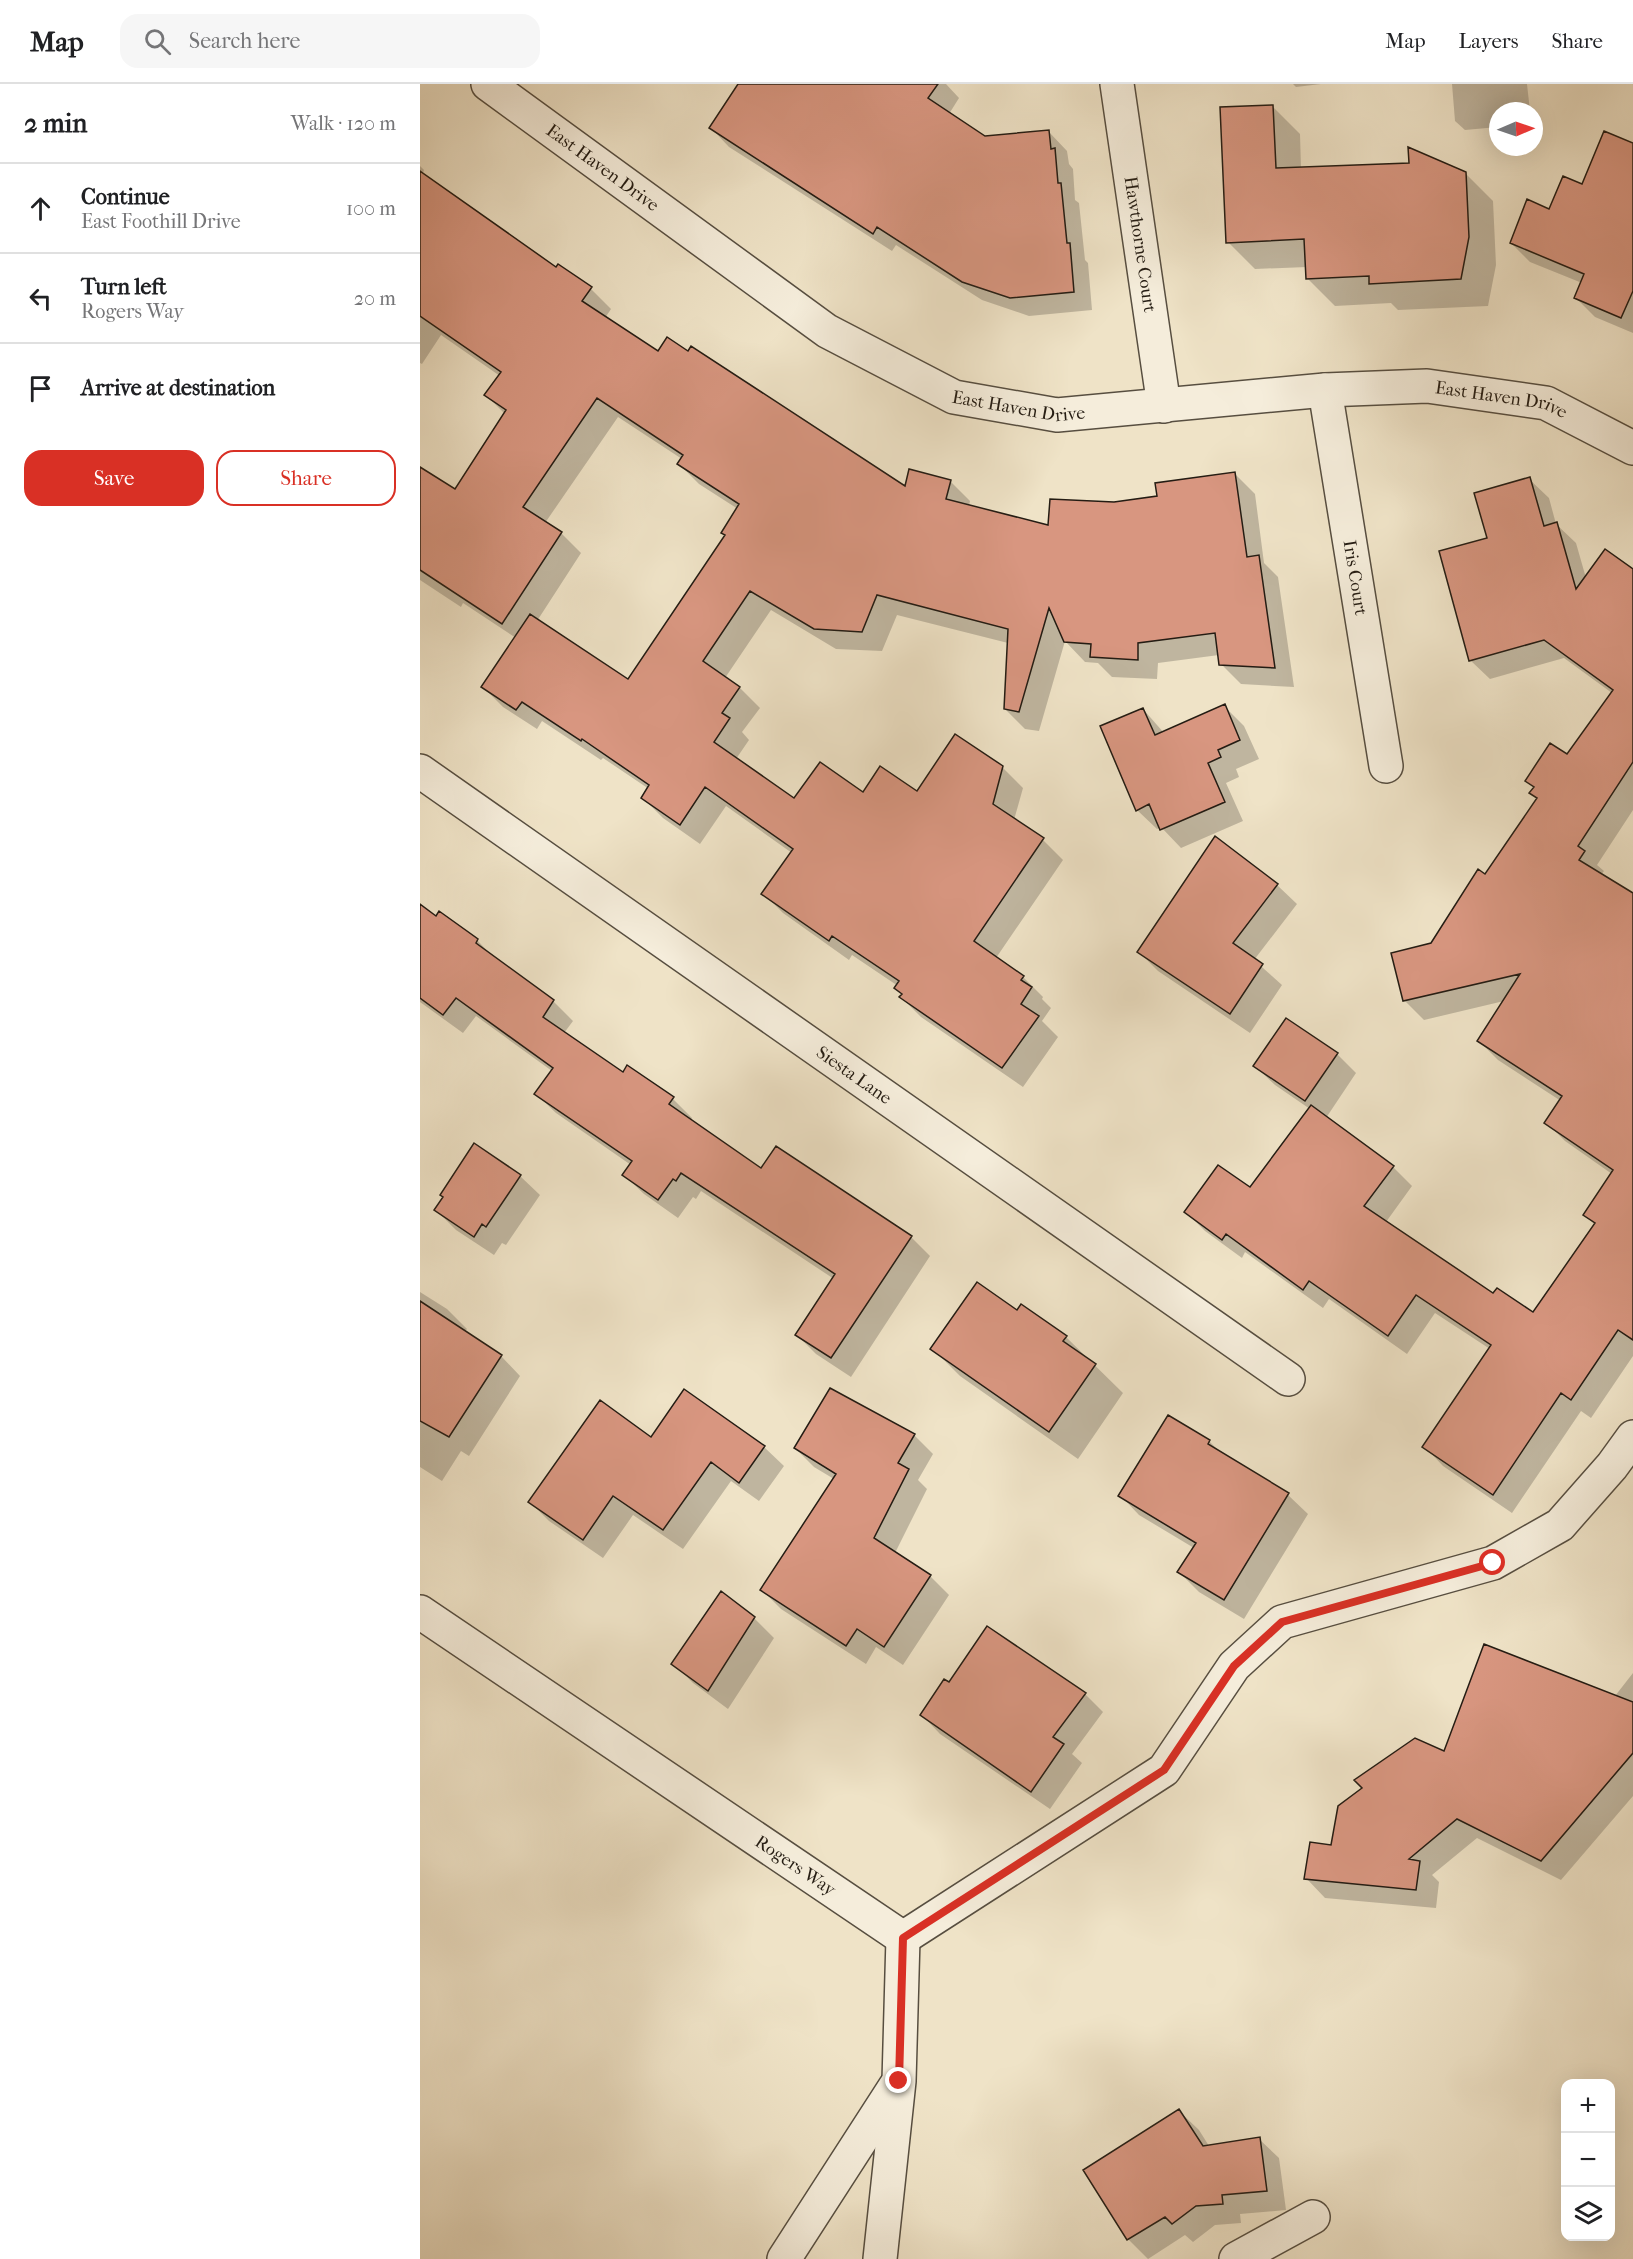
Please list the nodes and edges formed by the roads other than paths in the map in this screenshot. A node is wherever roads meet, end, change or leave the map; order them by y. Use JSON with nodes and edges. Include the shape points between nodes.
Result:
{"nodes":[{"id":1,"x":488,"y":84,"type":"edge"},
{"id":2,"x":1117,"y":84,"type":"edge"},
{"id":3,"x":1325,"y":390,"type":"junction"},
{"id":4,"x":1164,"y":406,"type":"junction"},
{"id":5,"x":1633,"y":448,"type":"edge"},
{"id":6,"x":1386,"y":766,"type":"dead end"},
{"id":7,"x":420,"y":771,"type":"edge"},
{"id":8,"x":1288,"y":1379,"type":"dead end"},
{"id":9,"x":1633,"y":1437,"type":"edge"},
{"id":10,"x":420,"y":1612,"type":"edge"},
{"id":11,"x":903,"y":1938,"type":"junction"},
{"id":12,"x":899,"y":2081,"type":"junction"},
{"id":13,"x":1313,"y":2217,"type":"dead end"},
{"id":14,"x":784,"y":2259,"type":"edge"},
{"id":15,"x":880,"y":2259,"type":"edge"},
{"id":16,"x":1236,"y":2259,"type":"edge"}],
"edges":[{"from":1,"to":4,"type":"street","name":"East Haven Drive","via":[[827,332],[954,397],[1057,415]]},
{"from":2,"to":4,"type":"street","name":"Hawthorne Court"},
{"from":3,"to":4,"type":"street","name":"East Haven Drive"},
{"from":3,"to":5,"type":"street","name":"East Haven Drive","via":[[1427,386],[1546,403]]},
{"from":3,"to":6,"type":"street","name":"Iris Court"},
{"from":7,"to":8,"type":"street","name":"Siesta Lane"},
{"from":9,"to":11,"type":"street","via":[[1560,1525],[1493,1563],[1282,1622],[1234,1666],[1164,1770]]},
{"from":10,"to":11,"type":"street","name":"Rogers Way"},
{"from":11,"to":12,"type":"street"},
{"from":12,"to":14,"type":"street"},
{"from":12,"to":15,"type":"street"},
{"from":13,"to":16,"type":"street"}]}
